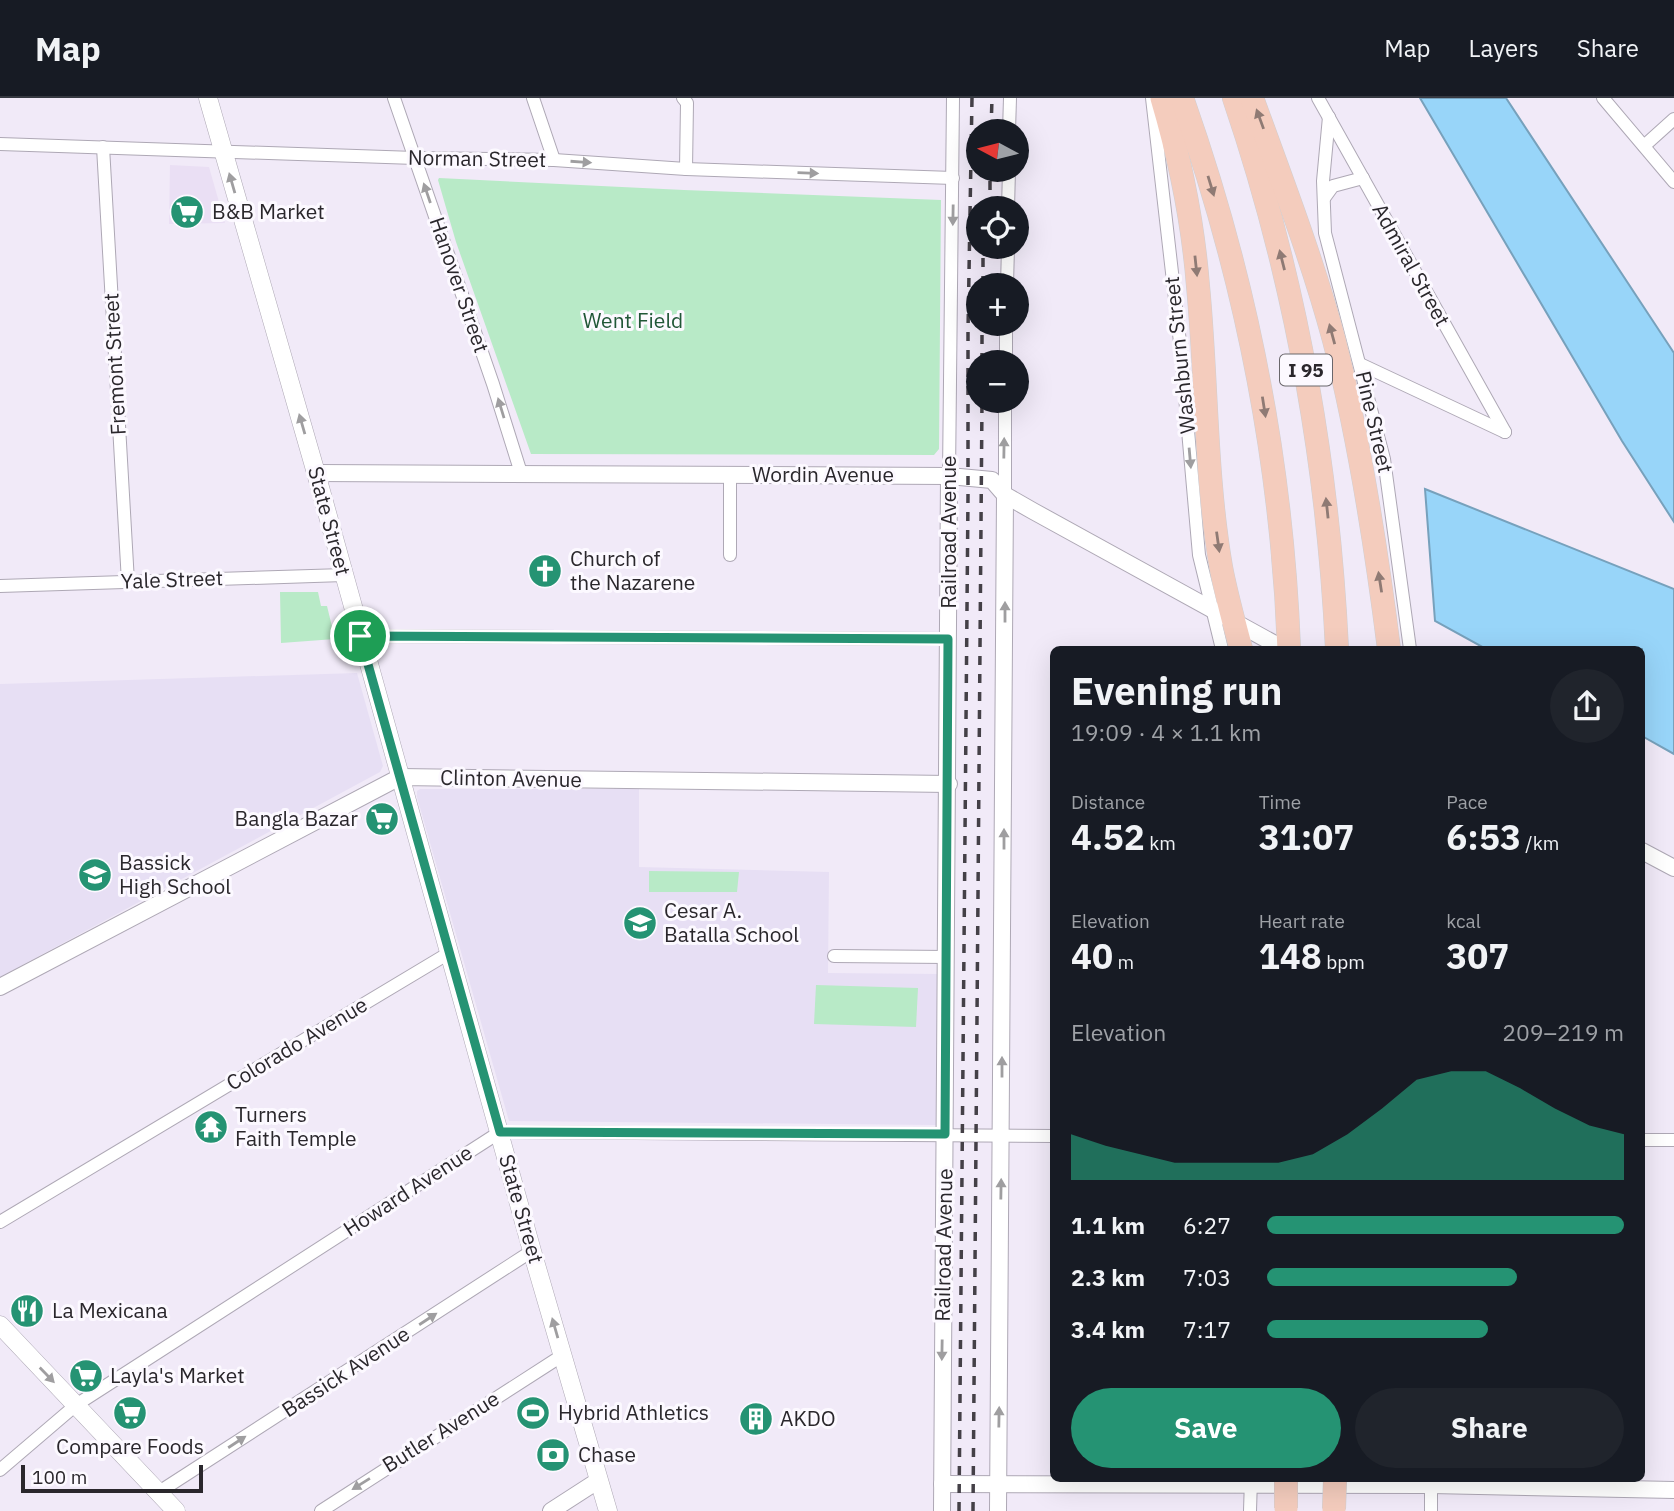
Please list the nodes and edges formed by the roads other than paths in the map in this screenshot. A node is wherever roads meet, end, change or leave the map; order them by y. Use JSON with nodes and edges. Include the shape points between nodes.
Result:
{"nodes":[{"id":1,"x":208,"y":98,"type":"edge"},
{"id":2,"x":394,"y":98,"type":"edge"},
{"id":3,"x":533,"y":98,"type":"edge"},
{"id":4,"x":684,"y":98,"type":"edge"},
{"id":5,"x":953,"y":98,"type":"edge"},
{"id":6,"x":1010,"y":98,"type":"edge"},
{"id":7,"x":1152,"y":98,"type":"edge"},
{"id":8,"x":1161,"y":98,"type":"edge"},
{"id":9,"x":1182,"y":98,"type":"edge"},
{"id":10,"x":1234,"y":98,"type":"edge"},
{"id":11,"x":1252,"y":98,"type":"edge"},
{"id":12,"x":1318,"y":98,"type":"edge"},
{"id":13,"x":1603,"y":98,"type":"edge"},
{"id":14,"x":1329,"y":117,"type":"junction"},
{"id":15,"x":1009,"y":119,"type":"edge"},
{"id":16,"x":1674,"y":119,"type":"edge"},
{"id":17,"x":0,"y":144,"type":"edge"},
{"id":18,"x":1644,"y":146,"type":"junction"},
{"id":19,"x":103,"y":147,"type":"junction"},
{"id":20,"x":223,"y":152,"type":"junction"},
{"id":21,"x":415,"y":158,"type":"junction"},
{"id":22,"x":554,"y":160,"type":"junction"},
{"id":23,"x":686,"y":169,"type":"junction"},
{"id":24,"x":953,"y":178,"type":"junction"},
{"id":25,"x":1363,"y":178,"type":"junction"},
{"id":26,"x":1674,"y":182,"type":"edge"},
{"id":27,"x":1325,"y":197,"type":"junction"},
{"id":28,"x":1360,"y":364,"type":"junction"},
{"id":29,"x":1005,"y":413,"type":"edge"},
{"id":30,"x":316,"y":472,"type":"junction"},
{"id":31,"x":521,"y":473,"type":"junction"},
{"id":32,"x":730,"y":475,"type":"junction"},
{"id":33,"x":949,"y":476,"type":"junction"},
{"id":34,"x":1005,"y":495,"type":"junction"},
{"id":35,"x":730,"y":555,"type":"dead end"},
{"id":36,"x":344,"y":575,"type":"junction"},
{"id":37,"x":128,"y":582,"type":"junction"},
{"id":38,"x":0,"y":586,"type":"edge"},
{"id":39,"x":1213,"y":610,"type":"junction"},
{"id":40,"x":1234,"y":622,"type":"junction"},
{"id":41,"x":360,"y":636,"type":"junction"},
{"id":42,"x":948,"y":639,"type":"junction"},
{"id":43,"x":1221,"y":646,"type":"edge"},
{"id":44,"x":1240,"y":646,"type":"edge"},
{"id":45,"x":1281,"y":646,"type":"edge"},
{"id":46,"x":1287,"y":646,"type":"edge"},
{"id":47,"x":1337,"y":646,"type":"edge"},
{"id":48,"x":1389,"y":646,"type":"edge"},
{"id":49,"x":1410,"y":646,"type":"edge"},
{"id":50,"x":400,"y":777,"type":"junction"},
{"id":51,"x":948,"y":784,"type":"junction"},
{"id":52,"x":1645,"y":853,"type":"edge"},
{"id":53,"x":1674,"y":868,"type":"edge"},
{"id":54,"x":449,"y":953,"type":"junction"},
{"id":55,"x":834,"y":956,"type":"dead end"},
{"id":56,"x":947,"y":957,"type":"junction"},
{"id":57,"x":0,"y":987,"type":"edge"},
{"id":58,"x":500,"y":1132,"type":"junction"},
{"id":59,"x":945,"y":1134,"type":"junction"},
{"id":60,"x":1002,"y":1135,"type":"junction"},
{"id":61,"x":1050,"y":1136,"type":"edge"},
{"id":62,"x":1645,"y":1140,"type":"edge"},
{"id":63,"x":1674,"y":1140,"type":"edge"},
{"id":64,"x":0,"y":1222,"type":"edge"},
{"id":65,"x":533,"y":1251,"type":"junction"},
{"id":66,"x":0,"y":1325,"type":"edge"},
{"id":67,"x":563,"y":1355,"type":"junction"},
{"id":68,"x":76,"y":1405,"type":"junction"},
{"id":69,"x":0,"y":1470,"type":"edge"},
{"id":70,"x":599,"y":1480,"type":"junction"},
{"id":71,"x":1286,"y":1482,"type":"edge"},
{"id":72,"x":1335,"y":1482,"type":"edge"},
{"id":73,"x":1431,"y":1482,"type":"edge"},
{"id":74,"x":1251,"y":1483,"type":"edge"},
{"id":75,"x":942,"y":1484,"type":"junction"},
{"id":76,"x":998,"y":1485,"type":"junction"},
{"id":77,"x":1674,"y":1490,"type":"edge"},
{"id":78,"x":159,"y":1492,"type":"junction"},
{"id":79,"x":1286,"y":1510,"type":"edge"},
{"id":80,"x":1334,"y":1510,"type":"edge"},
{"id":81,"x":176,"y":1511,"type":"edge"},
{"id":82,"x":321,"y":1511,"type":"edge"},
{"id":83,"x":551,"y":1511,"type":"edge"},
{"id":84,"x":608,"y":1511,"type":"edge"},
{"id":85,"x":942,"y":1511,"type":"edge"},
{"id":86,"x":998,"y":1511,"type":"edge"},
{"id":87,"x":1250,"y":1511,"type":"edge"},
{"id":88,"x":1431,"y":1511,"type":"edge"}],
"edges":[{"from":1,"to":20,"type":"main road","name":"State Street"},
{"from":2,"to":21,"type":"street","name":"Hanover Street"},
{"from":3,"to":22,"type":"street"},
{"from":4,"to":23,"type":"street"},
{"from":5,"to":24,"type":"street","name":"Railroad Avenue"},
{"from":6,"to":15,"type":"street"},
{"from":7,"to":39,"type":"street","name":"Washburn Street","one_way":true,"via":[[1199,555]]},
{"from":8,"to":40,"type":"highway","one_way":true,"via":[[1182,175],[1198,286],[1214,516]]},
{"from":9,"to":46,"type":"highway","number":"I 95","one_way":true,"via":[[1234,265],[1262,392],[1280,522]]},
{"from":47,"to":10,"type":"highway","number":"I 95","one_way":true,"via":[[1328,514],[1307,372],[1274,228]]},
{"from":48,"to":11,"type":"highway","one_way":true,"via":[[1359,456],[1333,338]]},
{"from":12,"to":14,"type":"street","name":"Admiral Street"},
{"from":13,"to":18,"type":"street"},
{"from":14,"to":25,"type":"street","name":"Admiral Street"},
{"from":14,"to":27,"type":"street","name":"Pine Street"},
{"from":16,"to":18,"type":"street"},
{"from":17,"to":19,"type":"street","name":"Norman Street"},
{"from":18,"to":26,"type":"street"},
{"from":19,"to":20,"type":"street","name":"Norman Street"},
{"from":19,"to":37,"type":"street","name":"Fremont Street"},
{"from":20,"to":21,"type":"street","name":"Norman Street"},
{"from":30,"to":20,"type":"main road","name":"State Street","one_way":true},
{"from":21,"to":22,"type":"street","name":"Norman Street"},
{"from":31,"to":21,"type":"street","name":"Hanover Street","one_way":true},
{"from":22,"to":23,"type":"street","name":"Norman Street","one_way":true},
{"from":23,"to":24,"type":"street","name":"Norman Street","one_way":true},
{"from":24,"to":33,"type":"street","name":"Railroad Avenue","one_way":true},
{"from":25,"to":27,"type":"street","via":[[1333,186]]},
{"from":25,"to":28,"type":"street","name":"Admiral Street","via":[[1505,432]]},
{"from":27,"to":28,"type":"street","name":"Pine Street","via":[[1325,233]]},
{"from":28,"to":49,"type":"street","name":"Pine Street","via":[[1384,459]]},
{"from":34,"to":29,"type":"street","one_way":true},
{"from":30,"to":31,"type":"street","name":"Wordin Avenue"},
{"from":30,"to":36,"type":"main road","name":"State Street"},
{"from":31,"to":32,"type":"street","name":"Wordin Avenue"},
{"from":32,"to":33,"type":"street","name":"Wordin Avenue"},
{"from":32,"to":35,"type":"street"},
{"from":33,"to":34,"type":"street","name":"Wordin Avenue","via":[[992,480]]},
{"from":33,"to":42,"type":"street","name":"Railroad Avenue"},
{"from":34,"to":39,"type":"street","name":"Wordin Avenue"},
{"from":60,"to":34,"type":"street","one_way":true},
{"from":36,"to":37,"type":"street","name":"Yale Street"},
{"from":36,"to":41,"type":"main road","name":"State Street"},
{"from":37,"to":38,"type":"street","name":"Yale Street"},
{"from":39,"to":40,"type":"street","name":"Wordin Avenue"},
{"from":39,"to":43,"type":"street","name":"Washburn Street"},
{"from":40,"to":44,"type":"highway"},
{"from":40,"to":45,"type":"street","name":"Wordin Avenue"},
{"from":41,"to":42,"type":"street"},
{"from":41,"to":50,"type":"main road","name":"State Street"},
{"from":42,"to":51,"type":"street","name":"Railroad Avenue"},
{"from":50,"to":51,"type":"street","name":"Clinton Avenue"},
{"from":50,"to":54,"type":"main road","name":"State Street"},
{"from":50,"to":57,"type":"street","name":"Clinton Avenue"},
{"from":51,"to":56,"type":"street","name":"Railroad Avenue"},
{"from":52,"to":53,"type":"street"},
{"from":54,"to":58,"type":"main road","name":"State Street"},
{"from":54,"to":64,"type":"street","name":"Colorado Avenue"},
{"from":55,"to":56,"type":"street"},
{"from":56,"to":59,"type":"street","name":"Railroad Avenue"},
{"from":58,"to":59,"type":"street"},
{"from":58,"to":65,"type":"main road","name":"State Street"},
{"from":58,"to":68,"type":"street","name":"Howard Avenue"},
{"from":59,"to":60,"type":"street"},
{"from":59,"to":75,"type":"street","name":"Railroad Avenue","one_way":true},
{"from":60,"to":61,"type":"street"},
{"from":76,"to":60,"type":"street","one_way":true},
{"from":62,"to":63,"type":"street"},
{"from":67,"to":65,"type":"main road","name":"State Street","one_way":true},
{"from":78,"to":65,"type":"street","name":"Bassick Avenue","one_way":true},
{"from":66,"to":68,"type":"main road","one_way":true},
{"from":67,"to":70,"type":"main road","name":"State Street"},
{"from":67,"to":82,"type":"street","name":"Butler Avenue","one_way":true},
{"from":68,"to":69,"type":"street","name":"Howard Avenue"},
{"from":68,"to":78,"type":"main road"},
{"from":70,"to":83,"type":"street"},
{"from":70,"to":84,"type":"main road","name":"State Street"},
{"from":71,"to":79,"type":"highway","bridge":true},
{"from":72,"to":80,"type":"highway","bridge":true},
{"from":73,"to":74,"type":"street"},
{"from":73,"to":77,"type":"street"},
{"from":73,"to":88,"type":"street"},
{"from":74,"to":76,"type":"street"},
{"from":74,"to":87,"type":"street"},
{"from":75,"to":76,"type":"street"},
{"from":75,"to":85,"type":"street","name":"Railroad Avenue"},
{"from":76,"to":86,"type":"street"},
{"from":78,"to":81,"type":"main road"}]}
